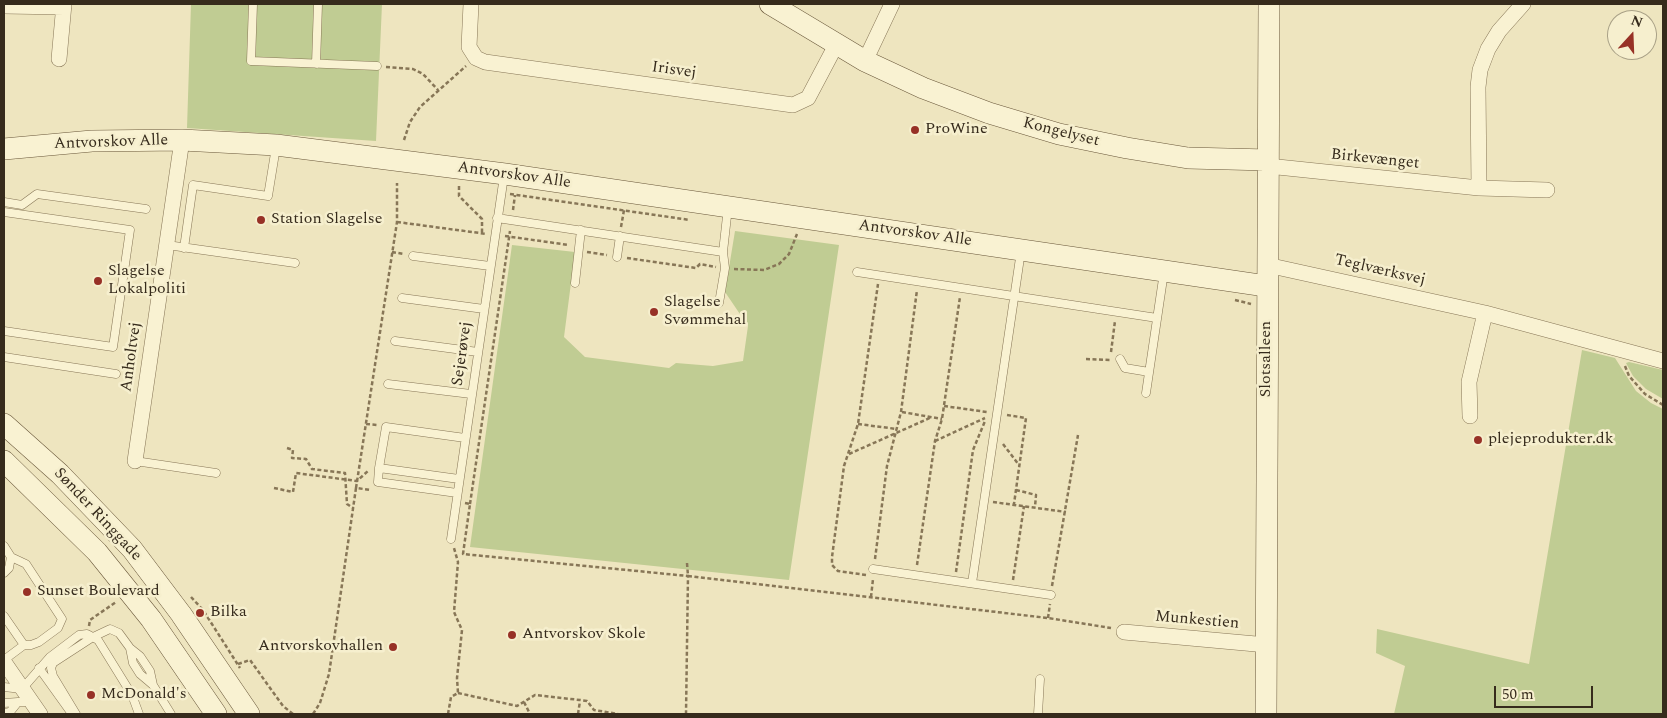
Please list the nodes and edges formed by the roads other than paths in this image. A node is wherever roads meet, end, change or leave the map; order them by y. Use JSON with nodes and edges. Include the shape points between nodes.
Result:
{"nodes":[{"id":1,"x":253,"y":4,"type":"edge"},
{"id":2,"x":318,"y":4,"type":"edge"},
{"id":3,"x":471,"y":4,"type":"edge"},
{"id":4,"x":770,"y":4,"type":"edge"},
{"id":5,"x":892,"y":4,"type":"edge"},
{"id":6,"x":1269,"y":4,"type":"edge"},
{"id":7,"x":1523,"y":4,"type":"edge"},
{"id":8,"x":4,"y":6,"type":"edge"},
{"id":9,"x":64,"y":6,"type":"edge"},
{"id":10,"x":836,"y":45,"type":"junction"},
{"id":11,"x":59,"y":59,"type":"dead end"},
{"id":12,"x":865,"y":61,"type":"junction"},
{"id":13,"x":316,"y":64,"type":"junction"},
{"id":14,"x":377,"y":66,"type":"road end"},
{"id":15,"x":182,"y":140,"type":"junction"},
{"id":16,"x":276,"y":145,"type":"junction"},
{"id":17,"x":4,"y":149,"type":"edge"},
{"id":18,"x":1268,"y":163,"type":"junction"},
{"id":19,"x":503,"y":183,"type":"junction"},
{"id":20,"x":1479,"y":188,"type":"junction"},
{"id":21,"x":1547,"y":190,"type":"dead end"},
{"id":22,"x":4,"y":202,"type":"edge"},
{"id":23,"x":728,"y":207,"type":"junction"},
{"id":24,"x":146,"y":209,"type":"dead end"},
{"id":25,"x":4,"y":212,"type":"edge"},
{"id":26,"x":497,"y":218,"type":"junction"},
{"id":27,"x":581,"y":230,"type":"junction"},
{"id":28,"x":620,"y":236,"type":"junction"},
{"id":29,"x":166,"y":245,"type":"junction"},
{"id":30,"x":184,"y":248,"type":"junction"},
{"id":31,"x":1021,"y":249,"type":"junction"},
{"id":32,"x":723,"y":252,"type":"junction"},
{"id":33,"x":413,"y":256,"type":"dead end"},
{"id":34,"x":617,"y":257,"type":"dead end"},
{"id":35,"x":295,"y":263,"type":"dead end"},
{"id":36,"x":1267,"y":265,"type":"junction"},
{"id":37,"x":490,"y":266,"type":"junction"},
{"id":38,"x":1164,"y":270,"type":"junction"},
{"id":39,"x":857,"y":272,"type":"dead end"},
{"id":40,"x":574,"y":283,"type":"dead end"},
{"id":41,"x":1266,"y":286,"type":"junction"},
{"id":42,"x":1014,"y":296,"type":"junction"},
{"id":43,"x":402,"y":298,"type":"dead end"},
{"id":44,"x":720,"y":303,"type":"dead end"},
{"id":45,"x":484,"y":310,"type":"junction"},
{"id":46,"x":1486,"y":313,"type":"junction"},
{"id":47,"x":1157,"y":318,"type":"junction"},
{"id":48,"x":4,"y":331,"type":"edge"},
{"id":49,"x":396,"y":341,"type":"dead end"},
{"id":50,"x":478,"y":352,"type":"junction"},
{"id":51,"x":4,"y":357,"type":"edge"},
{"id":52,"x":1120,"y":359,"type":"dead end"},
{"id":53,"x":1663,"y":361,"type":"edge"},
{"id":54,"x":1149,"y":372,"type":"junction"},
{"id":55,"x":116,"y":374,"type":"dead end"},
{"id":56,"x":388,"y":384,"type":"dead end"},
{"id":57,"x":1146,"y":393,"type":"dead end"},
{"id":58,"x":472,"y":394,"type":"junction"},
{"id":59,"x":1470,"y":416,"type":"dead end"},
{"id":60,"x":4,"y":424,"type":"edge"},
{"id":61,"x":465,"y":438,"type":"junction"},
{"id":62,"x":4,"y":461,"type":"edge"},
{"id":63,"x":135,"y":461,"type":"joint"},
{"id":64,"x":379,"y":468,"type":"junction"},
{"id":65,"x":216,"y":472,"type":"dead end"},
{"id":66,"x":459,"y":479,"type":"junction"},
{"id":67,"x":457,"y":492,"type":"junction"},
{"id":68,"x":451,"y":539,"type":"road end"},
{"id":69,"x":4,"y":546,"type":"edge"},
{"id":70,"x":12,"y":557,"type":"junction"},
{"id":71,"x":873,"y":569,"type":"road end"},
{"id":72,"x":4,"y":573,"type":"edge"},
{"id":73,"x":972,"y":583,"type":"junction"},
{"id":74,"x":1051,"y":594,"type":"road end"},
{"id":75,"x":4,"y":616,"type":"edge"},
{"id":76,"x":1124,"y":632,"type":"road end"},
{"id":77,"x":90,"y":635,"type":"junction"},
{"id":78,"x":24,"y":645,"type":"junction"},
{"id":79,"x":1267,"y":645,"type":"junction"},
{"id":80,"x":5,"y":666,"type":"edge"},
{"id":81,"x":39,"y":668,"type":"junction"},
{"id":82,"x":1040,"y":679,"type":"dead end"},
{"id":83,"x":4,"y":687,"type":"edge"},
{"id":84,"x":24,"y":697,"type":"junction"},
{"id":85,"x":4,"y":702,"type":"edge"},
{"id":86,"x":4,"y":713,"type":"edge"},
{"id":87,"x":40,"y":714,"type":"edge"},
{"id":88,"x":72,"y":714,"type":"edge"},
{"id":89,"x":76,"y":714,"type":"edge"},
{"id":90,"x":139,"y":714,"type":"edge"},
{"id":91,"x":171,"y":714,"type":"edge"},
{"id":92,"x":216,"y":714,"type":"edge"},
{"id":93,"x":248,"y":714,"type":"edge"},
{"id":94,"x":1038,"y":714,"type":"edge"},
{"id":95,"x":1266,"y":714,"type":"edge"}],
"edges":[{"from":1,"to":13,"type":"lane","via":[[251,61]]},
{"from":2,"to":13,"type":"lane"},
{"from":3,"to":10,"type":"street","name":"Irisvej","via":[[469,47],[476,58],[485,62],[793,104],[808,98]]},
{"from":4,"to":10,"type":"street","name":"Kongelyset"},
{"from":5,"to":12,"type":"street"},
{"from":6,"to":18,"type":"street","name":"Slotsalleen"},
{"from":7,"to":20,"type":"street","via":[[1499,31],[1480,70]]},
{"from":8,"to":9,"type":"street"},
{"from":9,"to":11,"type":"street"},
{"from":10,"to":12,"type":"street","name":"Kongelyset"},
{"from":12,"to":18,"type":"street","name":"Kongelyset","via":[[989,113],[1059,134],[1188,158]]},
{"from":13,"to":14,"type":"lane"},
{"from":15,"to":16,"type":"street","name":"Antvorskov Alle"},
{"from":15,"to":17,"type":"street","name":"Antvorskov Alle","via":[[92,141]]},
{"from":15,"to":29,"type":"street","name":"Anholtvej"},
{"from":16,"to":19,"type":"street","name":"Antvorskov Alle"},
{"from":16,"to":30,"type":"lane","via":[[268,196],[193,185]]},
{"from":18,"to":20,"type":"street","name":"Birkevænget"},
{"from":18,"to":36,"type":"street","name":"Slotsalleen"},
{"from":19,"to":23,"type":"street","name":"Antvorskov Alle"},
{"from":19,"to":26,"type":"lane","name":"Sejerøvej"},
{"from":20,"to":21,"type":"street","name":"Birkevænget"},
{"from":22,"to":24,"type":"lane","via":[[22,205],[37,194]]},
{"from":23,"to":31,"type":"street","name":"Antvorskov Alle"},
{"from":23,"to":32,"type":"lane"},
{"from":25,"to":48,"type":"lane","via":[[130,230],[113,347]]},
{"from":26,"to":27,"type":"lane"},
{"from":26,"to":37,"type":"lane","name":"Sejerøvej"},
{"from":27,"to":28,"type":"lane"},
{"from":27,"to":40,"type":"lane"},
{"from":28,"to":32,"type":"lane"},
{"from":28,"to":34,"type":"lane"},
{"from":29,"to":30,"type":"lane"},
{"from":29,"to":63,"type":"street","name":"Anholtvej"},
{"from":30,"to":35,"type":"lane"},
{"from":31,"to":38,"type":"street","name":"Antvorskov Alle"},
{"from":31,"to":42,"type":"lane"},
{"from":32,"to":44,"type":"lane","via":[[725,268]]},
{"from":33,"to":37,"type":"lane"},
{"from":36,"to":41,"type":"street","name":"Slotsalleen"},
{"from":36,"to":46,"type":"street","name":"Teglværksvej"},
{"from":37,"to":45,"type":"lane","name":"Sejerøvej"},
{"from":38,"to":41,"type":"street","name":"Antvorskov Alle"},
{"from":38,"to":47,"type":"lane"},
{"from":39,"to":42,"type":"lane"},
{"from":41,"to":79,"type":"street","name":"Slotsalleen"},
{"from":42,"to":47,"type":"lane"},
{"from":42,"to":73,"type":"lane"},
{"from":43,"to":45,"type":"lane"},
{"from":45,"to":50,"type":"lane","name":"Sejerøvej"},
{"from":46,"to":53,"type":"street","name":"Teglværksvej"},
{"from":46,"to":59,"type":"street","via":[[1469,382]]},
{"from":47,"to":54,"type":"lane"},
{"from":49,"to":50,"type":"lane"},
{"from":50,"to":58,"type":"lane","name":"Sejerøvej"},
{"from":51,"to":55,"type":"lane"},
{"from":52,"to":54,"type":"lane","via":[[1125,368]]},
{"from":54,"to":57,"type":"lane"},
{"from":56,"to":58,"type":"lane"},
{"from":58,"to":61,"type":"lane","name":"Sejerøvej"},
{"from":60,"to":93,"type":"street","name":"Sønder Ringgade","via":[[60,474],[132,549],[181,614]]},
{"from":61,"to":64,"type":"lane","via":[[386,427]]},
{"from":61,"to":66,"type":"lane","name":"Sejerøvej"},
{"from":62,"to":92,"type":"street","name":"Sønder Ringgade","via":[[97,552],[151,619]]},
{"from":63,"to":65,"type":"lane"},
{"from":64,"to":66,"type":"lane"},
{"from":64,"to":67,"type":"lane","via":[[378,482]]},
{"from":66,"to":67,"type":"lane","name":"Sejerøvej"},
{"from":67,"to":68,"type":"lane","name":"Sejerøvej"},
{"from":69,"to":70,"type":"lane"},
{"from":70,"to":72,"type":"lane"},
{"from":70,"to":78,"type":"lane","via":[[26,564],[62,619],[58,628],[39,642]]},
{"from":71,"to":73,"type":"lane"},
{"from":73,"to":74,"type":"lane"},
{"from":75,"to":78,"type":"lane"},
{"from":76,"to":79,"type":"street","name":"Munkestien"},
{"from":77,"to":81,"type":"lane","via":[[79,635]]},
{"from":77,"to":89,"type":"lane","via":[[53,663],[51,668]]},
{"from":77,"to":90,"type":"lane","via":[[98,640],[132,695]]},
{"from":77,"to":91,"type":"lane","via":[[106,629],[114,630],[130,648],[133,663],[140,674],[153,685]]},
{"from":78,"to":80,"type":"lane"},
{"from":79,"to":95,"type":"street","name":"Slotsalleen"},
{"from":80,"to":84,"type":"street"},
{"from":81,"to":84,"type":"lane"},
{"from":81,"to":88,"type":"lane"},
{"from":82,"to":94,"type":"lane"},
{"from":83,"to":84,"type":"lane"},
{"from":84,"to":85,"type":"lane"},
{"from":84,"to":86,"type":"lane","via":[[10,712]]},
{"from":84,"to":87,"type":"street"}]}
